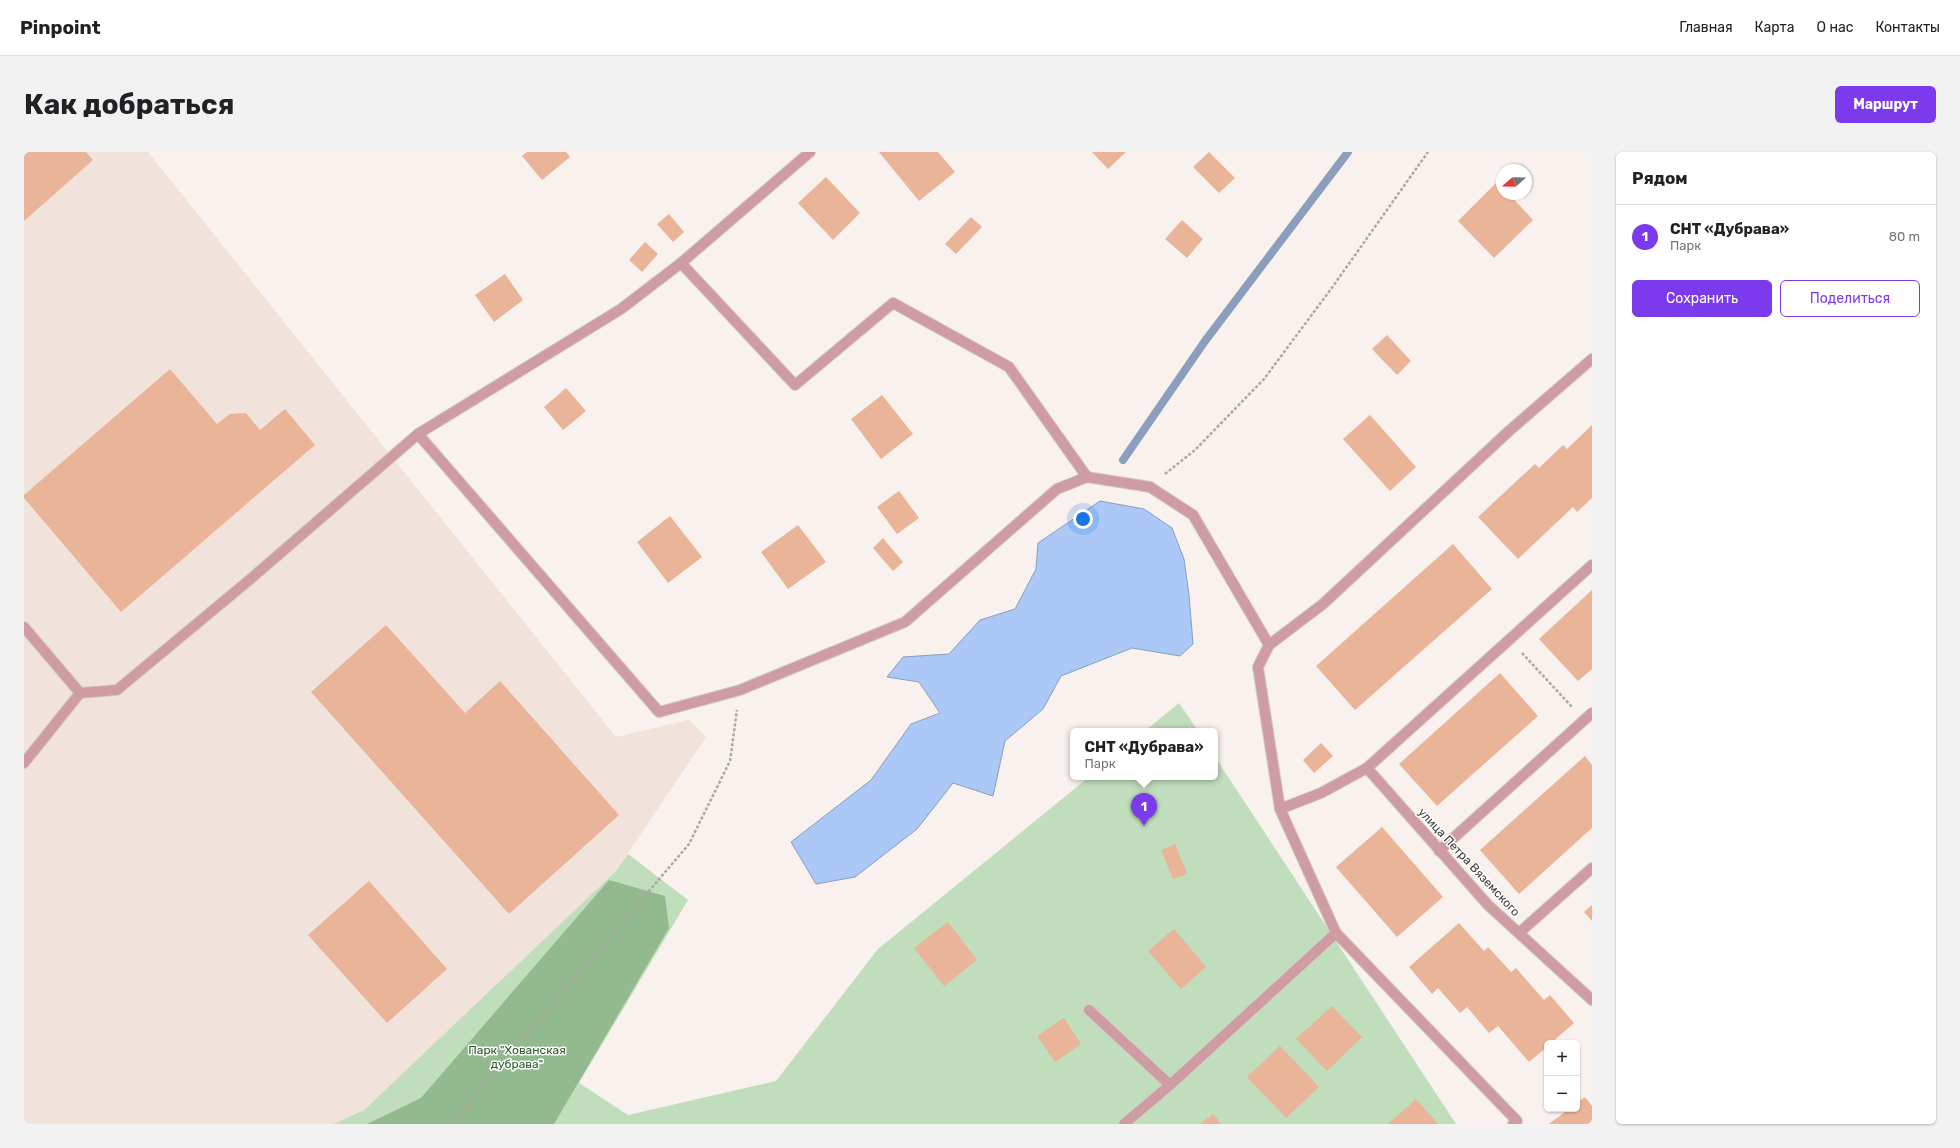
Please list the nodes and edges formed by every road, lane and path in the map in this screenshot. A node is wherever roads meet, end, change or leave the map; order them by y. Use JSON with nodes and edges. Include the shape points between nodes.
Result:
{"nodes":[{"id":1,"x":810,"y":152,"type":"edge"},
{"id":2,"x":1428,"y":152,"type":"edge"},
{"id":3,"x":681,"y":263,"type":"junction"},
{"id":4,"x":1592,"y":359,"type":"edge"},
{"id":5,"x":418,"y":434,"type":"junction"},
{"id":6,"x":1087,"y":477,"type":"junction"},
{"id":7,"x":1150,"y":487,"type":"junction"},
{"id":8,"x":1592,"y":565,"type":"edge"},
{"id":9,"x":24,"y":627,"type":"edge"},
{"id":10,"x":1509,"y":640,"type":"junction"},
{"id":11,"x":1269,"y":645,"type":"junction"},
{"id":12,"x":740,"y":690,"type":"junction"},
{"id":13,"x":80,"y":693,"type":"junction"},
{"id":14,"x":1588,"y":717,"type":"edge"},
{"id":15,"x":24,"y":763,"type":"edge"},
{"id":16,"x":1367,"y":768,"type":"junction"},
{"id":17,"x":1280,"y":810,"type":"junction"},
{"id":18,"x":1439,"y":850,"type":"junction"},
{"id":19,"x":1592,"y":868,"type":"edge"},
{"id":20,"x":1336,"y":933,"type":"junction"},
{"id":21,"x":1519,"y":934,"type":"junction"},
{"id":22,"x":1592,"y":1000,"type":"edge"},
{"id":23,"x":1089,"y":1010,"type":"dead end"},
{"id":24,"x":1170,"y":1085,"type":"junction"},
{"id":25,"x":451,"y":1124,"type":"edge"},
{"id":26,"x":1124,"y":1124,"type":"edge"},
{"id":27,"x":1513,"y":1124,"type":"edge"}],
"edges":[{"from":1,"to":3,"type":"street"},
{"from":2,"to":7,"type":"path","via":[[1332,289],[1264,379],[1195,450]]},
{"from":3,"to":5,"type":"street","via":[[621,309]]},
{"from":3,"to":6,"type":"street","via":[[794,385],[893,302],[1009,368]]},
{"from":4,"to":11,"type":"street","via":[[1323,604]]},
{"from":5,"to":12,"type":"street","via":[[659,712]]},
{"from":5,"to":13,"type":"street","via":[[117,690]]},
{"from":6,"to":7,"type":"street"},
{"from":6,"to":12,"type":"street","via":[[1057,489],[905,622]]},
{"from":7,"to":11,"type":"street","via":[[1193,515]]},
{"from":8,"to":10,"type":"street"},
{"from":9,"to":13,"type":"street"},
{"from":10,"to":14,"type":"path"},
{"from":10,"to":16,"type":"street"},
{"from":11,"to":17,"type":"street","via":[[1258,667]]},
{"from":12,"to":25,"type":"path","via":[[730,761],[689,844]]},
{"from":13,"to":15,"type":"street"},
{"from":14,"to":18,"type":"street"},
{"from":16,"to":17,"type":"street","via":[[1321,793]]},
{"from":16,"to":18,"type":"street","name":"улица Петра Вяземского"},
{"from":17,"to":20,"type":"street"},
{"from":18,"to":21,"type":"street","name":"улица Петра Вяземского","via":[[1488,905]]},
{"from":19,"to":21,"type":"street"},
{"from":20,"to":24,"type":"street"},
{"from":20,"to":27,"type":"street","via":[[1517,1120]]},
{"from":21,"to":22,"type":"street","name":"улица Петра Вяземского"},
{"from":23,"to":24,"type":"street"},
{"from":24,"to":26,"type":"street"}]}
